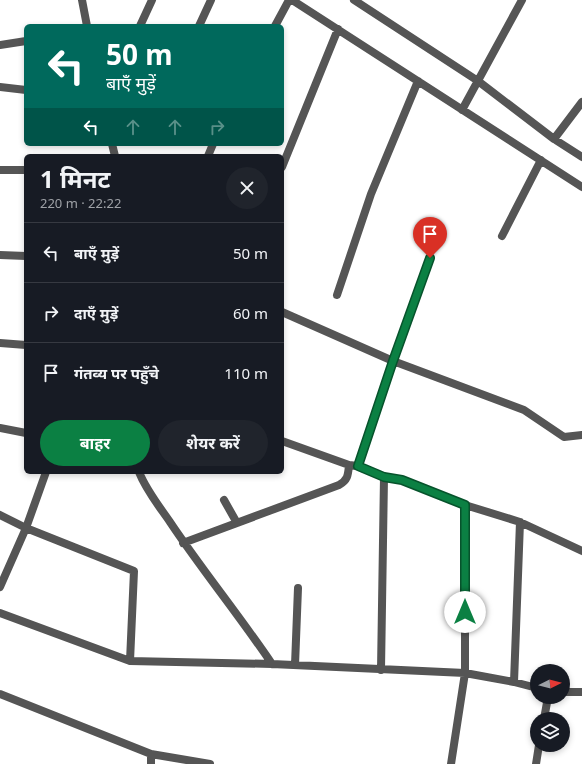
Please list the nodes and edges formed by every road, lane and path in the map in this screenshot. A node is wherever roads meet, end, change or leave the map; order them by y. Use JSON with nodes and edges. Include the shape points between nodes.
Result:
{"nodes":[{"id":1,"x":82,"y":0,"type":"edge"},
{"id":2,"x":152,"y":0,"type":"edge"},
{"id":3,"x":210,"y":0,"type":"edge"},
{"id":4,"x":289,"y":0,"type":"edge"},
{"id":5,"x":292,"y":0,"type":"edge"},
{"id":6,"x":354,"y":0,"type":"edge"},
{"id":7,"x":522,"y":0,"type":"edge"},
{"id":8,"x":86,"y":24,"type":"edge"},
{"id":9,"x":141,"y":24,"type":"edge"},
{"id":10,"x":201,"y":24,"type":"edge"},
{"id":11,"x":276,"y":24,"type":"edge"},
{"id":12,"x":338,"y":30,"type":"junction"},
{"id":13,"x":24,"y":41,"type":"edge"},
{"id":14,"x":0,"y":45,"type":"edge"},
{"id":15,"x":418,"y":81,"type":"junction"},
{"id":16,"x":478,"y":81,"type":"junction"},
{"id":17,"x":0,"y":87,"type":"edge"},
{"id":18,"x":24,"y":90,"type":"edge"},
{"id":19,"x":582,"y":102,"type":"edge"},
{"id":20,"x":462,"y":110,"type":"junction"},
{"id":21,"x":554,"y":139,"type":"junction"},
{"id":22,"x":582,"y":157,"type":"edge"},
{"id":23,"x":541,"y":160,"type":"junction"},
{"id":24,"x":284,"y":162,"type":"edge"},
{"id":25,"x":0,"y":170,"type":"edge"},
{"id":26,"x":24,"y":170,"type":"edge"},
{"id":27,"x":582,"y":187,"type":"edge"},
{"id":28,"x":502,"y":236,"type":"dead end"},
{"id":29,"x":0,"y":255,"type":"edge"},
{"id":30,"x":24,"y":256,"type":"edge"},
{"id":31,"x":430,"y":258,"type":"dead end"},
{"id":32,"x":337,"y":295,"type":"dead end"},
{"id":33,"x":284,"y":313,"type":"edge"},
{"id":34,"x":0,"y":343,"type":"edge"},
{"id":35,"x":24,"y":345,"type":"edge"},
{"id":36,"x":393,"y":361,"type":"junction"},
{"id":37,"x":0,"y":428,"type":"edge"},
{"id":38,"x":24,"y":433,"type":"edge"},
{"id":39,"x":582,"y":435,"type":"edge"},
{"id":40,"x":284,"y":442,"type":"edge"},
{"id":41,"x":348,"y":465,"type":"junction"},
{"id":42,"x":358,"y":466,"type":"junction"},
{"id":43,"x":45,"y":474,"type":"edge"},
{"id":44,"x":140,"y":474,"type":"edge"},
{"id":45,"x":384,"y":477,"type":"junction"},
{"id":46,"x":224,"y":500,"type":"dead end"},
{"id":47,"x":465,"y":505,"type":"junction"},
{"id":48,"x":0,"y":515,"type":"edge"},
{"id":49,"x":520,"y":522,"type":"junction"},
{"id":50,"x":237,"y":523,"type":"junction"},
{"id":51,"x":26,"y":528,"type":"junction"},
{"id":52,"x":183,"y":543,"type":"junction"},
{"id":53,"x":582,"y":551,"type":"edge"},
{"id":54,"x":0,"y":587,"type":"edge"},
{"id":55,"x":298,"y":588,"type":"dead end"},
{"id":56,"x":0,"y":613,"type":"edge"},
{"id":57,"x":130,"y":661,"type":"junction"},
{"id":58,"x":272,"y":664,"type":"junction"},
{"id":59,"x":295,"y":665,"type":"junction"},
{"id":60,"x":381,"y":670,"type":"junction"},
{"id":61,"x":465,"y":673,"type":"junction"},
{"id":62,"x":514,"y":682,"type":"junction"},
{"id":63,"x":530,"y":686,"type":"edge"},
{"id":64,"x":570,"y":692,"type":"edge"},
{"id":65,"x":582,"y":692,"type":"edge"},
{"id":66,"x":0,"y":694,"type":"edge"},
{"id":67,"x":538,"y":752,"type":"edge"},
{"id":68,"x":151,"y":754,"type":"junction"},
{"id":69,"x":151,"y":764,"type":"edge"},
{"id":70,"x":210,"y":764,"type":"edge"},
{"id":71,"x":451,"y":764,"type":"edge"},
{"id":72,"x":536,"y":764,"type":"edge"}],
"edges":[{"from":1,"to":8,"type":"street"},
{"from":2,"to":9,"type":"street"},
{"from":3,"to":10,"type":"street"},
{"from":4,"to":11,"type":"street"},
{"from":5,"to":12,"type":"street"},
{"from":6,"to":16,"type":"street"},
{"from":7,"to":16,"type":"street"},
{"from":12,"to":15,"type":"street"},
{"from":12,"to":24,"type":"street"},
{"from":13,"to":14,"type":"street"},
{"from":15,"to":20,"type":"street"},
{"from":15,"to":32,"type":"street","via":[[371,194]]},
{"from":16,"to":20,"type":"street"},
{"from":16,"to":21,"type":"street"},
{"from":17,"to":18,"type":"street"},
{"from":19,"to":21,"type":"street"},
{"from":20,"to":23,"type":"street"},
{"from":21,"to":22,"type":"street"},
{"from":23,"to":27,"type":"street"},
{"from":23,"to":28,"type":"street"},
{"from":25,"to":26,"type":"street"},
{"from":29,"to":30,"type":"street"},
{"from":31,"to":36,"type":"street"},
{"from":33,"to":36,"type":"street"},
{"from":34,"to":35,"type":"street"},
{"from":36,"to":39,"type":"street","via":[[524,410],[564,437]]},
{"from":36,"to":42,"type":"street"},
{"from":37,"to":38,"type":"street"},
{"from":40,"to":41,"type":"street"},
{"from":41,"to":42,"type":"street"},
{"from":41,"to":50,"type":"street","via":[[345,482]]},
{"from":42,"to":45,"type":"street"},
{"from":43,"to":51,"type":"street"},
{"from":44,"to":52,"type":"street"},
{"from":45,"to":47,"type":"street","via":[[402,480]]},
{"from":45,"to":60,"type":"street"},
{"from":46,"to":50,"type":"street"},
{"from":47,"to":49,"type":"street"},
{"from":47,"to":61,"type":"street"},
{"from":48,"to":51,"type":"street"},
{"from":49,"to":53,"type":"street"},
{"from":49,"to":62,"type":"street"},
{"from":50,"to":52,"type":"street"},
{"from":51,"to":54,"type":"street"},
{"from":51,"to":57,"type":"street","via":[[134,571]]},
{"from":52,"to":58,"type":"street"},
{"from":55,"to":59,"type":"street"},
{"from":56,"to":57,"type":"street"},
{"from":57,"to":58,"type":"street"},
{"from":58,"to":59,"type":"street"},
{"from":59,"to":60,"type":"street"},
{"from":60,"to":61,"type":"street"},
{"from":61,"to":62,"type":"street"},
{"from":61,"to":71,"type":"street"},
{"from":62,"to":63,"type":"street"},
{"from":64,"to":65,"type":"street"},
{"from":66,"to":68,"type":"street"},
{"from":67,"to":72,"type":"street"},
{"from":68,"to":69,"type":"street"},
{"from":68,"to":70,"type":"street"}]}
